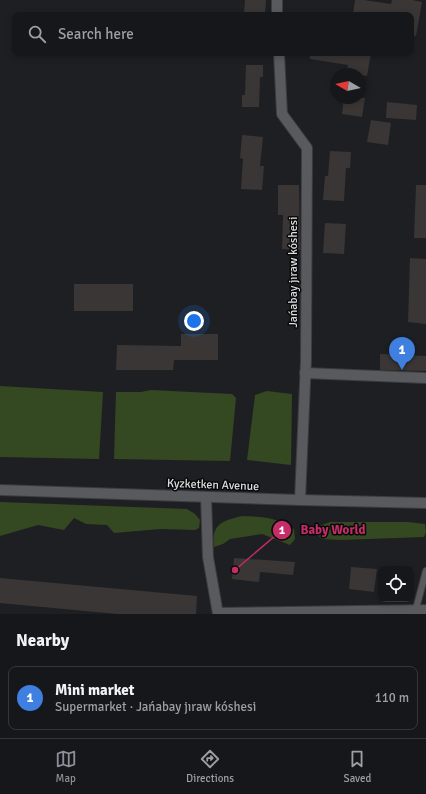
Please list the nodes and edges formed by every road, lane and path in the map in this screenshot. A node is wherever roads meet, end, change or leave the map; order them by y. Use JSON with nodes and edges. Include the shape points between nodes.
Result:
{"nodes":[{"id":1,"x":277,"y":0,"type":"edge"},
{"id":2,"x":278,"y":12,"type":"edge"},
{"id":3,"x":279,"y":56,"type":"edge"},
{"id":4,"x":305,"y":373,"type":"junction"},
{"id":5,"x":426,"y":378,"type":"edge"},
{"id":6,"x":0,"y":490,"type":"edge"},
{"id":7,"x":206,"y":497,"type":"junction"},
{"id":8,"x":300,"y":500,"type":"junction"},
{"id":9,"x":426,"y":503,"type":"edge"},
{"id":10,"x":426,"y":571,"type":"edge"},
{"id":11,"x":426,"y":610,"type":"edge"},
{"id":12,"x":415,"y":612,"type":"edge"},
{"id":13,"x":218,"y":613,"type":"edge"}],
"edges":[{"from":1,"to":2,"type":"street"},
{"from":3,"to":4,"type":"street","name":"Jańabay jıraw kóshesi","via":[[282,114],[307,148]]},
{"from":4,"to":5,"type":"street"},
{"from":4,"to":8,"type":"street","name":"Jańabay jıraw kóshesi"},
{"from":6,"to":7,"type":"street","name":"Kyzketken Avenue"},
{"from":7,"to":8,"type":"street","name":"Kyzketken Avenue"},
{"from":7,"to":13,"type":"street","via":[[208,557]]},
{"from":8,"to":9,"type":"street","name":"Kyzketken Avenue"},
{"from":10,"to":12,"type":"lane"},
{"from":11,"to":12,"type":"street"},
{"from":12,"to":13,"type":"street"}]}
